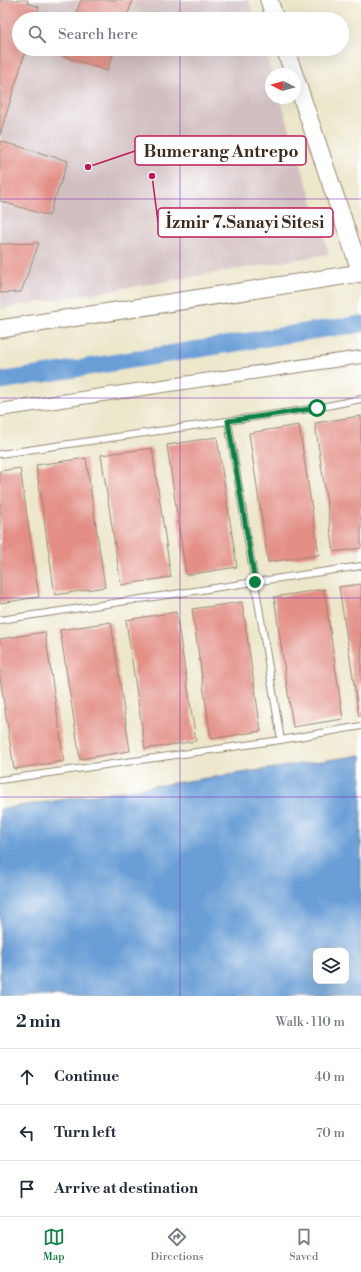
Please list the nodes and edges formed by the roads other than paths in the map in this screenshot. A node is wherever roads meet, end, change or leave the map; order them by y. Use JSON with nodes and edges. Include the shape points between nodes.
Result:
{"nodes":[{"id":1,"x":269,"y":0,"type":"edge"},
{"id":2,"x":273,"y":12,"type":"edge"},
{"id":3,"x":288,"y":56,"type":"edge"},
{"id":4,"x":292,"y":68,"type":"edge"},
{"id":5,"x":301,"y":95,"type":"edge"},
{"id":6,"x":361,"y":273,"type":"edge"},
{"id":7,"x":0,"y":330,"type":"edge"},
{"id":8,"x":361,"y":357,"type":"edge"},
{"id":9,"x":361,"y":399,"type":"edge"},
{"id":10,"x":0,"y":410,"type":"edge"},
{"id":11,"x":228,"y":421,"type":"junction"},
{"id":12,"x":0,"y":454,"type":"edge"},
{"id":13,"x":361,"y":566,"type":"edge"},
{"id":14,"x":255,"y":582,"type":"junction"},
{"id":15,"x":0,"y":620,"type":"edge"},
{"id":16,"x":361,"y":726,"type":"edge"},
{"id":17,"x":280,"y":740,"type":"junction"},
{"id":18,"x":0,"y":780,"type":"edge"}],
"edges":[{"from":1,"to":2,"type":"street"},
{"from":3,"to":4,"type":"street"},
{"from":5,"to":6,"type":"street"},
{"from":6,"to":7,"type":"street"},
{"from":8,"to":10,"type":"street"},
{"from":9,"to":11,"type":"lane"},
{"from":11,"to":12,"type":"lane"},
{"from":11,"to":14,"type":"lane"},
{"from":13,"to":14,"type":"lane"},
{"from":14,"to":15,"type":"lane"},
{"from":14,"to":17,"type":"lane"},
{"from":16,"to":17,"type":"lane"},
{"from":17,"to":18,"type":"lane"}]}
